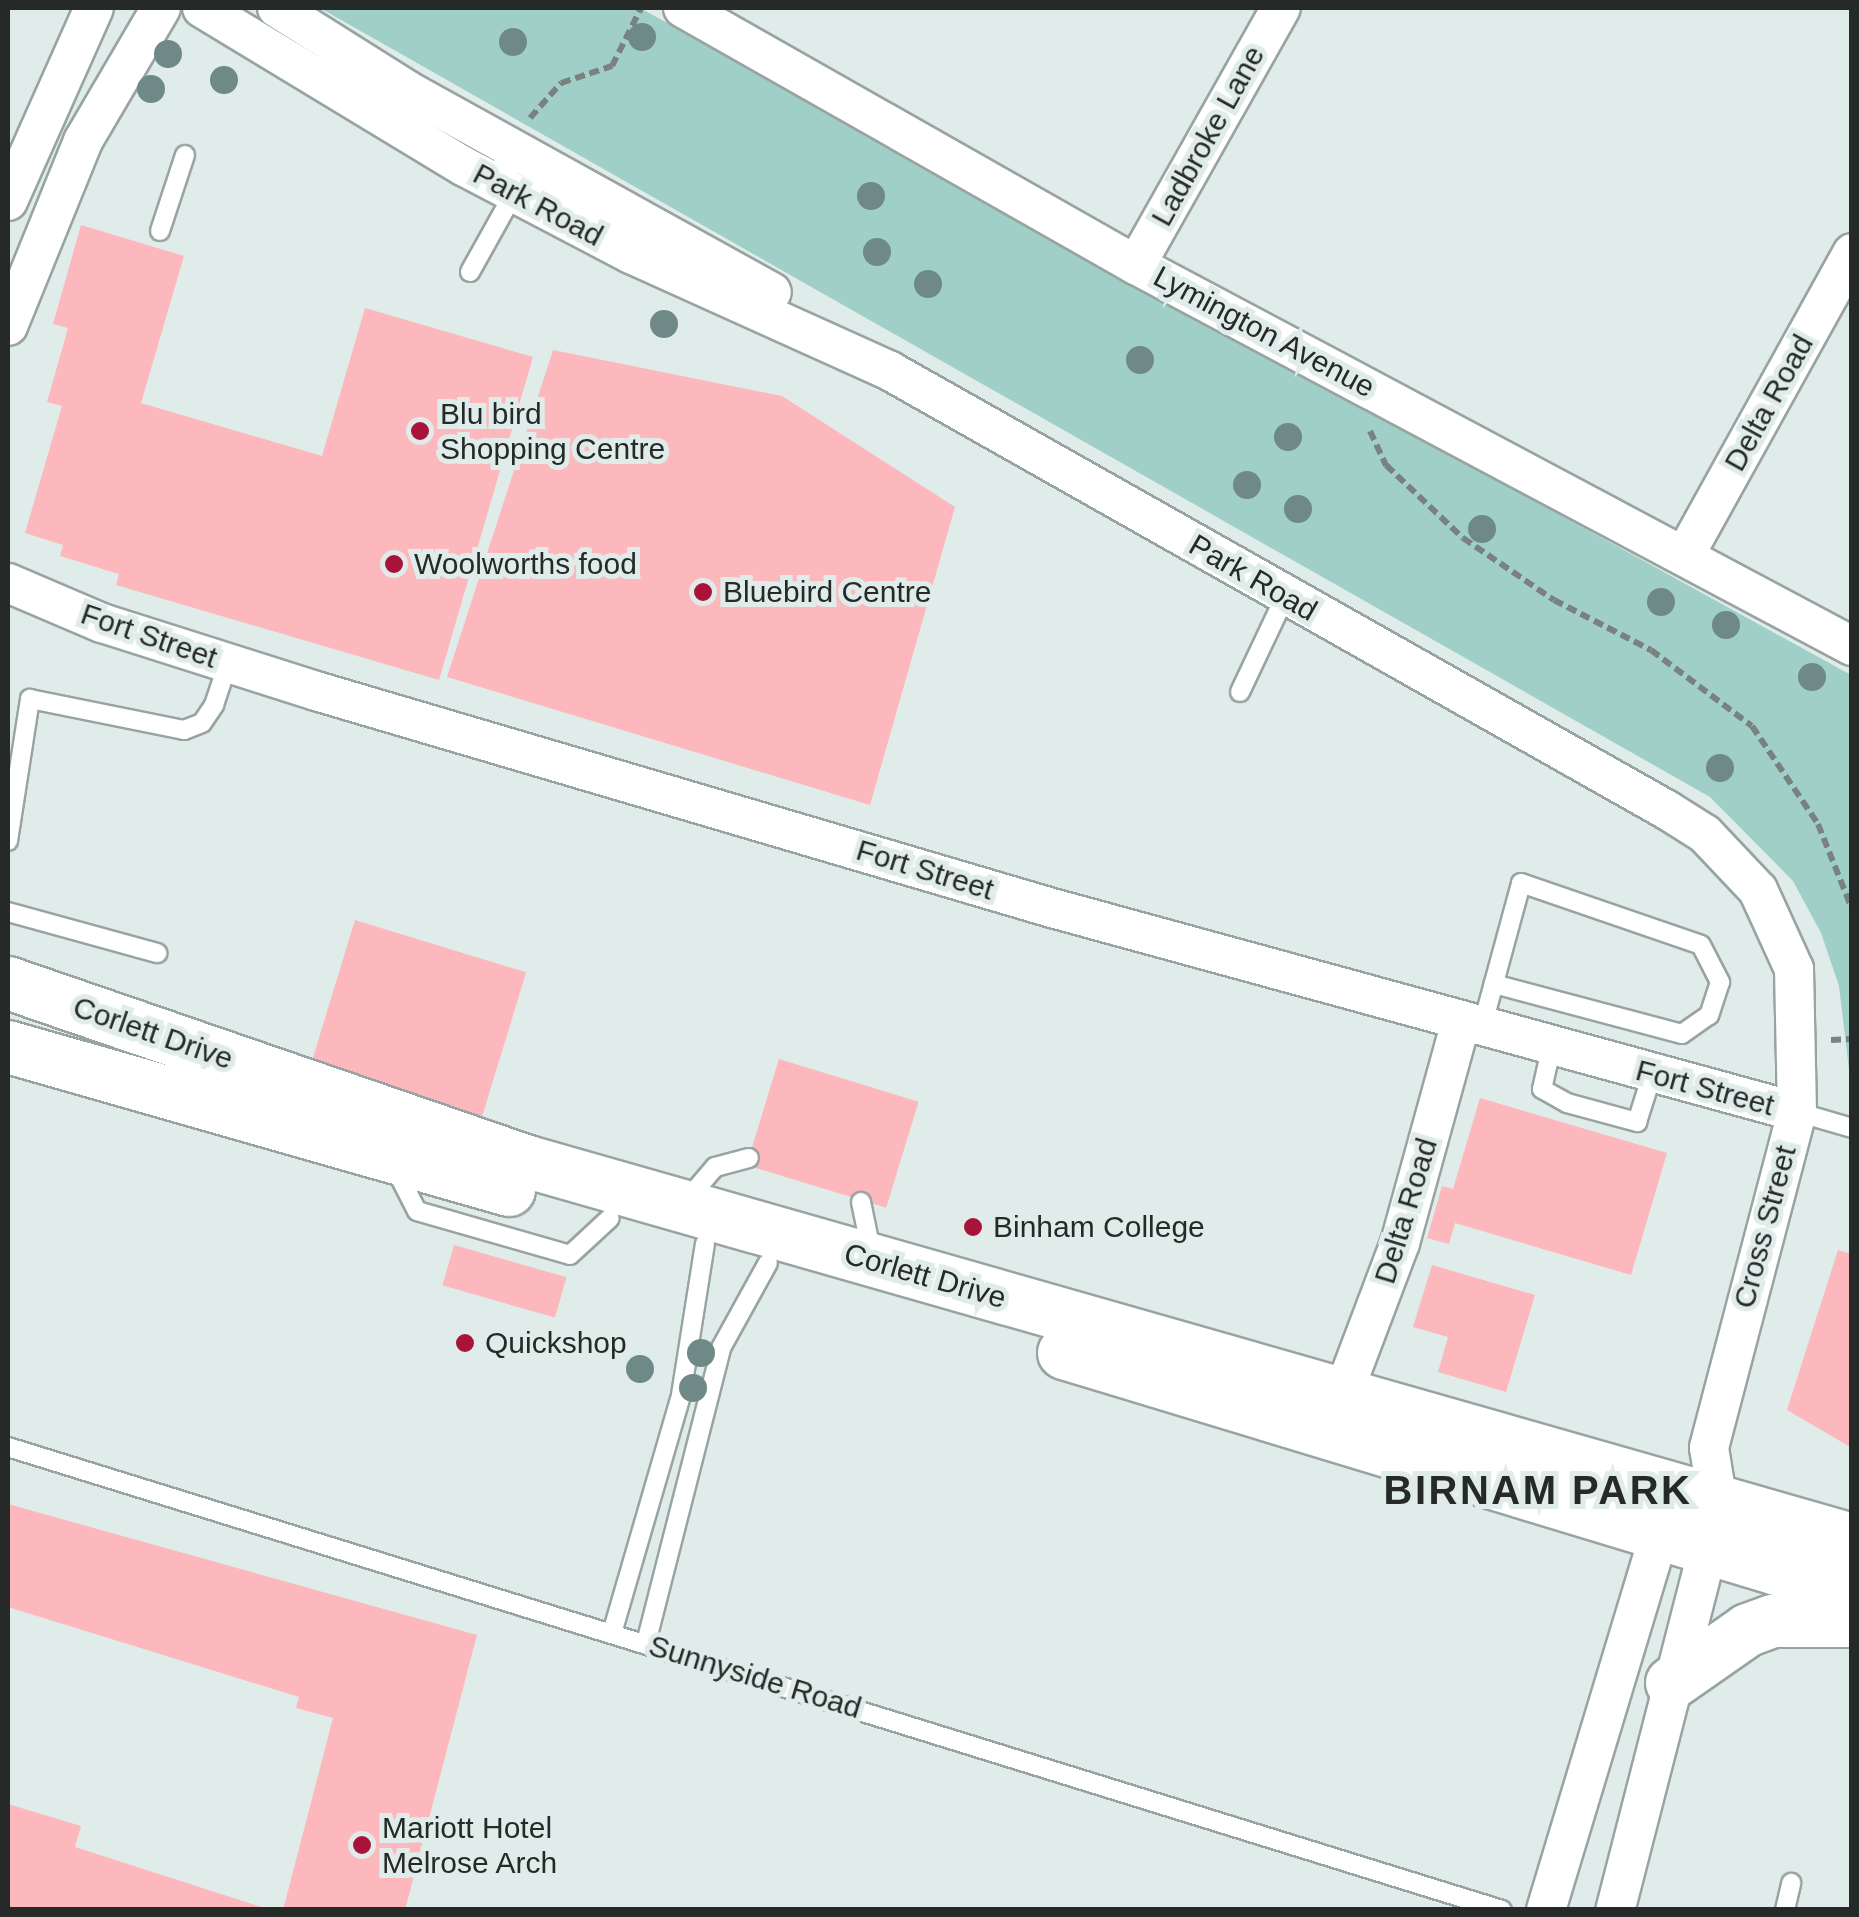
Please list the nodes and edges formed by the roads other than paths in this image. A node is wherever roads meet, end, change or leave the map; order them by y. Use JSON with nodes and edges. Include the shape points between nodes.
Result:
{"nodes":[{"id":1,"x":94,"y":8,"type":"edge"},
{"id":2,"x":161,"y":8,"type":"edge"},
{"id":3,"x":202,"y":8,"type":"edge"},
{"id":4,"x":277,"y":8,"type":"edge"},
{"id":5,"x":683,"y":8,"type":"edge"},
{"id":6,"x":1280,"y":8,"type":"edge"},
{"id":7,"x":502,"y":144,"type":"junction"},
{"id":8,"x":185,"y":155,"type":"dead end"},
{"id":9,"x":10,"y":186,"type":"edge"},
{"id":10,"x":514,"y":193,"type":"junction"},
{"id":11,"x":160,"y":231,"type":"dead end"},
{"id":12,"x":1852,"y":253,"type":"edge"},
{"id":13,"x":1136,"y":265,"type":"junction"},
{"id":14,"x":470,"y":272,"type":"dead end"},
{"id":15,"x":801,"y":319,"type":"junction"},
{"id":16,"x":8,"y":326,"type":"edge"},
{"id":17,"x":1686,"y":553,"type":"junction"},
{"id":18,"x":8,"y":583,"type":"edge"},
{"id":19,"x":1285,"y":597,"type":"junction"},
{"id":20,"x":1852,"y":646,"type":"edge"},
{"id":21,"x":228,"y":663,"type":"junction"},
{"id":22,"x":1240,"y":692,"type":"dead end"},
{"id":23,"x":1565,"y":753,"type":"joint"},
{"id":24,"x":8,"y":841,"type":"edge"},
{"id":25,"x":8,"y":912,"type":"edge"},
{"id":26,"x":156,"y":953,"type":"dead end"},
{"id":27,"x":8,"y":983,"type":"edge"},
{"id":28,"x":1494,"y":984,"type":"junction"},
{"id":29,"x":1472,"y":1024,"type":"junction"},
{"id":30,"x":1552,"y":1045,"type":"junction"},
{"id":31,"x":8,"y":1047,"type":"edge"},
{"id":32,"x":1652,"y":1075,"type":"junction"},
{"id":33,"x":1797,"y":1112,"type":"junction"},
{"id":34,"x":1852,"y":1128,"type":"edge"},
{"id":35,"x":748,"y":1158,"type":"dead end"},
{"id":36,"x":860,"y":1202,"type":"dead end"},
{"id":37,"x":693,"y":1225,"type":"junction"},
{"id":38,"x":872,"y":1261,"type":"junction"},
{"id":39,"x":768,"y":1263,"type":"junction"},
{"id":40,"x":1342,"y":1399,"type":"junction"},
{"id":41,"x":8,"y":1447,"type":"edge"},
{"id":42,"x":1690,"y":1518,"type":"junction"},
{"id":43,"x":1852,"y":1540,"type":"edge"},
{"id":44,"x":1852,"y":1592,"type":"edge"},
{"id":45,"x":1852,"y":1622,"type":"edge"},
{"id":46,"x":612,"y":1633,"type":"junction"},
{"id":47,"x":646,"y":1643,"type":"junction"},
{"id":48,"x":1672,"y":1684,"type":"junction"},
{"id":49,"x":1792,"y":1883,"type":"dead end"},
{"id":50,"x":1502,"y":1910,"type":"edge"},
{"id":51,"x":1546,"y":1910,"type":"edge"},
{"id":52,"x":1616,"y":1910,"type":"edge"},
{"id":53,"x":1785,"y":1910,"type":"edge"}],
"edges":[{"from":1,"to":9,"type":"street"},
{"from":2,"to":16,"type":"street","via":[[83,142]]},
{"from":3,"to":10,"type":"street","name":"Park Road"},
{"from":4,"to":7,"type":"street","name":"Park Road"},
{"from":5,"to":13,"type":"street","name":"Lymington Avenue"},
{"from":6,"to":13,"type":"street","name":"Ladbroke Lane"},
{"from":7,"to":10,"type":"lane"},
{"from":7,"to":15,"type":"street","name":"Park Road"},
{"from":8,"to":11,"type":"lane"},
{"from":10,"to":14,"type":"lane"},
{"from":10,"to":15,"type":"street","name":"Park Road","via":[[631,254]]},
{"from":12,"to":17,"type":"street","name":"Delta Road"},
{"from":13,"to":17,"type":"street","name":"Lymington Avenue"},
{"from":15,"to":19,"type":"street","name":"Park Road"},
{"from":17,"to":20,"type":"street","name":"Lymington Avenue"},
{"from":18,"to":21,"type":"street","name":"Fort Street","via":[[102,623]]},
{"from":19,"to":22,"type":"lane"},
{"from":19,"to":23,"type":"street","name":"Park Road"},
{"from":21,"to":24,"type":"lane","via":[[214,706],[184,730],[30,699]]},
{"from":21,"to":29,"type":"street","name":"Fort Street"},
{"from":23,"to":33,"type":"street","name":"Cross Street","via":[[1705,834],[1758,890],[1794,970]]},
{"from":25,"to":26,"type":"lane"},
{"from":27,"to":37,"type":"main road","name":"Corlett Drive"},
{"from":28,"to":28,"type":"lane","via":[[1521,883],[1701,945],[1720,982],[1710,1014],[1682,1034]]},
{"from":28,"to":29,"type":"lane"},
{"from":29,"to":30,"type":"street","name":"Fort Street"},
{"from":29,"to":40,"type":"street","name":"Delta Road"},
{"from":30,"to":32,"type":"street","name":"Fort Street"},
{"from":30,"to":32,"type":"lane","via":[[1542,1089],[1567,1103],[1637,1122]]},
{"from":31,"to":37,"type":"main road","name":"Corlett Drive","via":[[610,1218]]},
{"from":32,"to":33,"type":"street","name":"Fort Street"},
{"from":33,"to":34,"type":"lane","name":"Fort Street"},
{"from":33,"to":42,"type":"street","name":"Cross Street"},
{"from":35,"to":37,"type":"lane","via":[[715,1166]]},
{"from":36,"to":38,"type":"lane"},
{"from":37,"to":38,"type":"main road","name":"Corlett Drive"},
{"from":37,"to":39,"type":"main road","name":"Corlett Drive"},
{"from":37,"to":46,"type":"lane","via":[[681,1395]]},
{"from":38,"to":40,"type":"main road","name":"Corlett Drive"},
{"from":39,"to":42,"type":"main road","name":"Corlett Drive"},
{"from":39,"to":47,"type":"lane","via":[[721,1348]]},
{"from":40,"to":42,"type":"main road","name":"Corlett Drive"},
{"from":41,"to":46,"type":"lane","name":"Sunnyside Road"},
{"from":42,"to":43,"type":"main road","name":"Corlett Drive"},
{"from":42,"to":44,"type":"main road","name":"Corlett Drive"},
{"from":42,"to":48,"type":"street","name":"Cross Street"},
{"from":42,"to":51,"type":"street","name":"Cross Street"},
{"from":45,"to":48,"type":"main road","via":[[1773,1621],[1748,1630]]},
{"from":46,"to":47,"type":"lane","name":"Sunnyside Road"},
{"from":47,"to":50,"type":"lane","name":"Sunnyside Road"},
{"from":48,"to":52,"type":"street","name":"Cross Street"},
{"from":49,"to":53,"type":"lane"}]}
